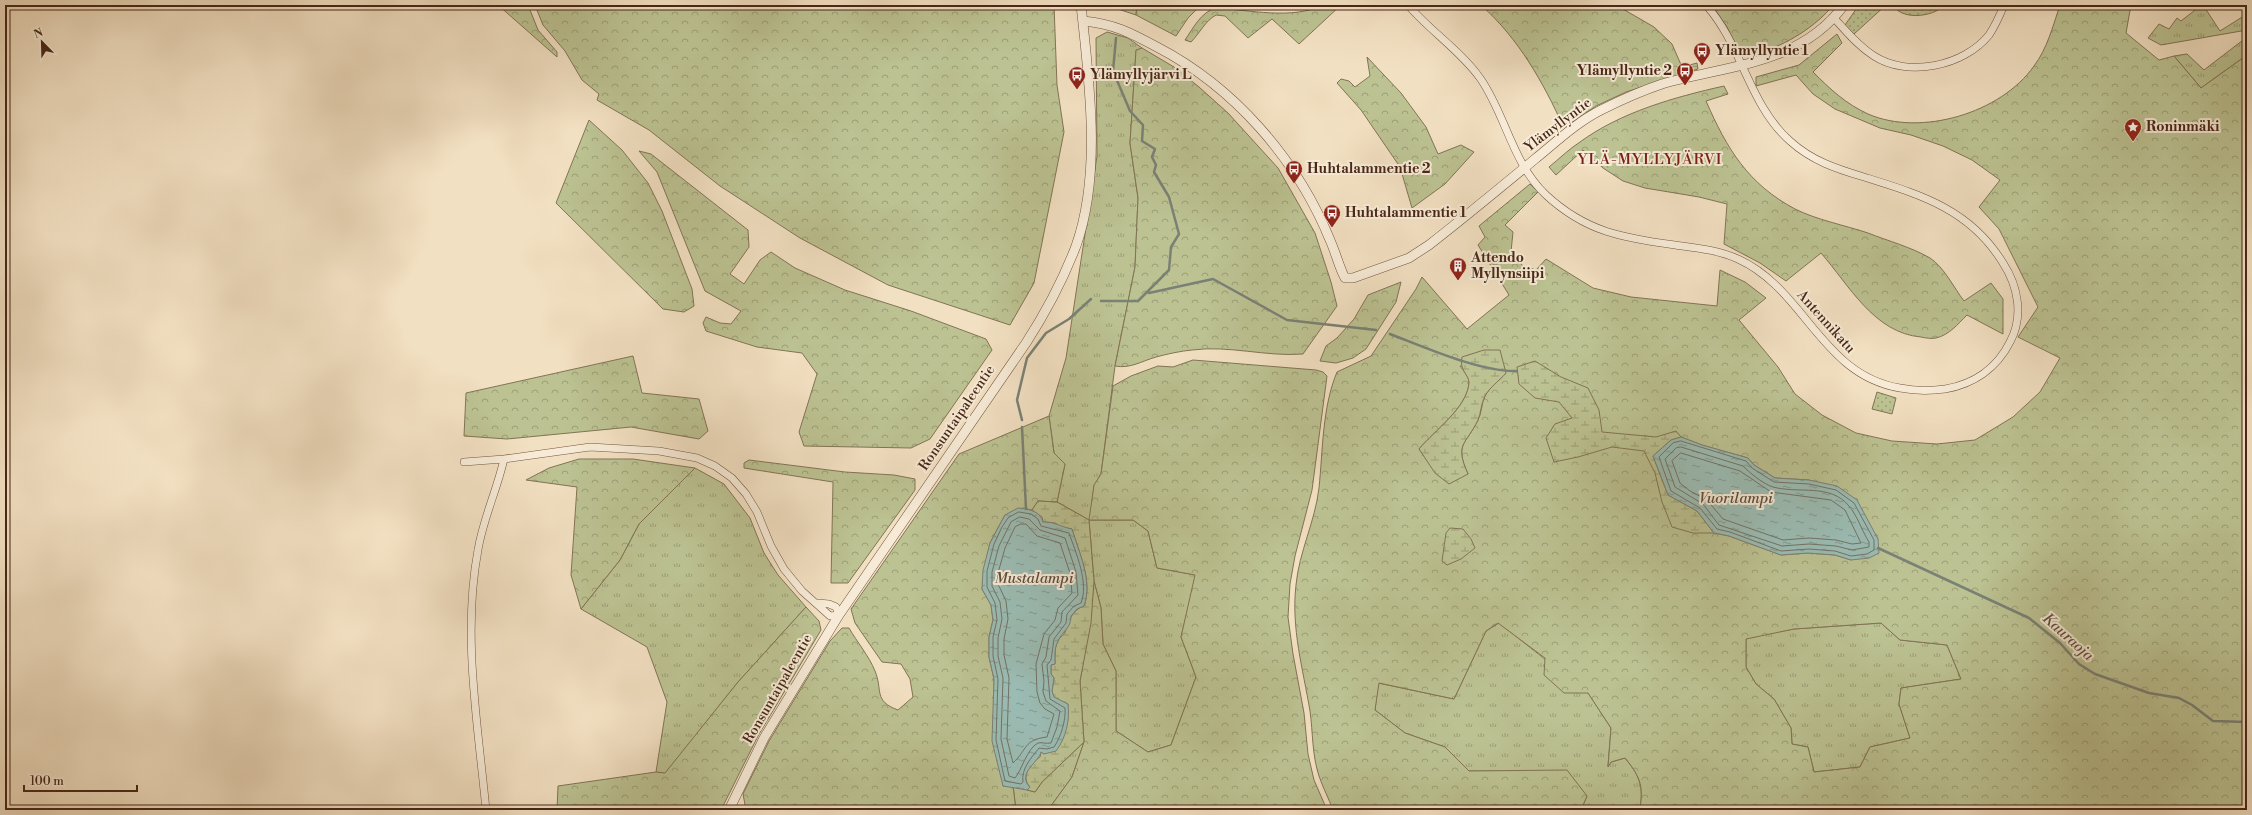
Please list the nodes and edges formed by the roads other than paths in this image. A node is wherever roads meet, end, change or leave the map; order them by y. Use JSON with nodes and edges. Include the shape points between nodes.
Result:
{"nodes":[{"id":1,"x":1081,"y":5,"type":"edge"},
{"id":2,"x":1408,"y":5,"type":"edge"},
{"id":3,"x":1706,"y":5,"type":"edge"},
{"id":4,"x":1844,"y":5,"type":"edge"},
{"id":5,"x":2004,"y":5,"type":"edge"},
{"id":6,"x":1834,"y":18,"type":"junction"},
{"id":7,"x":1083,"y":21,"type":"junction"},
{"id":8,"x":1742,"y":64,"type":"junction"},
{"id":9,"x":1524,"y":168,"type":"junction"},
{"id":10,"x":504,"y":459,"type":"junction"},
{"id":11,"x":464,"y":462,"type":"dead end"},
{"id":12,"x":839,"y":614,"type":"junction"},
{"id":13,"x":733,"y":807,"type":"edge"},
{"id":14,"x":486,"y":810,"type":"edge"}],
"edges":[{"from":1,"to":7,"type":"street","name":"Ronsuntaipaleentie"},
{"from":2,"to":9,"type":"street","name":"Antennikatu","via":[[1480,78],[1493,100]]},
{"from":3,"to":8,"type":"street","name":"Antennikatu","via":[[1724,29]]},
{"from":4,"to":6,"type":"street","name":"Ylämyllyntie"},
{"from":5,"to":6,"type":"street","via":[[1988,35],[1971,51],[1950,62],[1926,67],[1905,66],[1875,57]]},
{"from":6,"to":8,"type":"street","name":"Ylämyllyntie","via":[[1804,42],[1786,52]]},
{"from":7,"to":9,"type":"street","name":"Ylämyllyntie","via":[[1113,26],[1171,54],[1223,91],[1252,119],[1294,173],[1316,211],[1346,278],[1360,276],[1409,258],[1429,245]]},
{"from":7,"to":12,"type":"street","name":"Ronsuntaipaleentie","via":[[1092,146],[1084,214],[1071,258],[1044,315]]},
{"from":8,"to":9,"type":"street","name":"Ylämyllyntie","via":[[1662,84],[1627,97],[1583,121]]},
{"from":8,"to":9,"type":"street","name":"Antennikatu","via":[[1772,122],[1788,140],[1807,155],[1829,167],[1922,195],[1946,206],[1991,246],[2013,283],[2018,311],[2014,336],[2006,351],[1993,366],[1963,385],[1942,390],[1916,391],[1890,387],[1869,379],[1850,368],[1778,287],[1743,261],[1710,250],[1633,239],[1586,224],[1567,213],[1544,193]]},
{"from":10,"to":11,"type":"street"},
{"from":10,"to":12,"type":"street","via":[[590,447],[659,451],[697,458],[715,466],[732,478],[746,494],[784,569],[802,591],[830,616]]},
{"from":10,"to":14,"type":"street","via":[[479,543],[473,592],[472,646]]},
{"from":12,"to":13,"type":"street","name":"Ronsuntaipaleentie","via":[[764,738]]}]}
